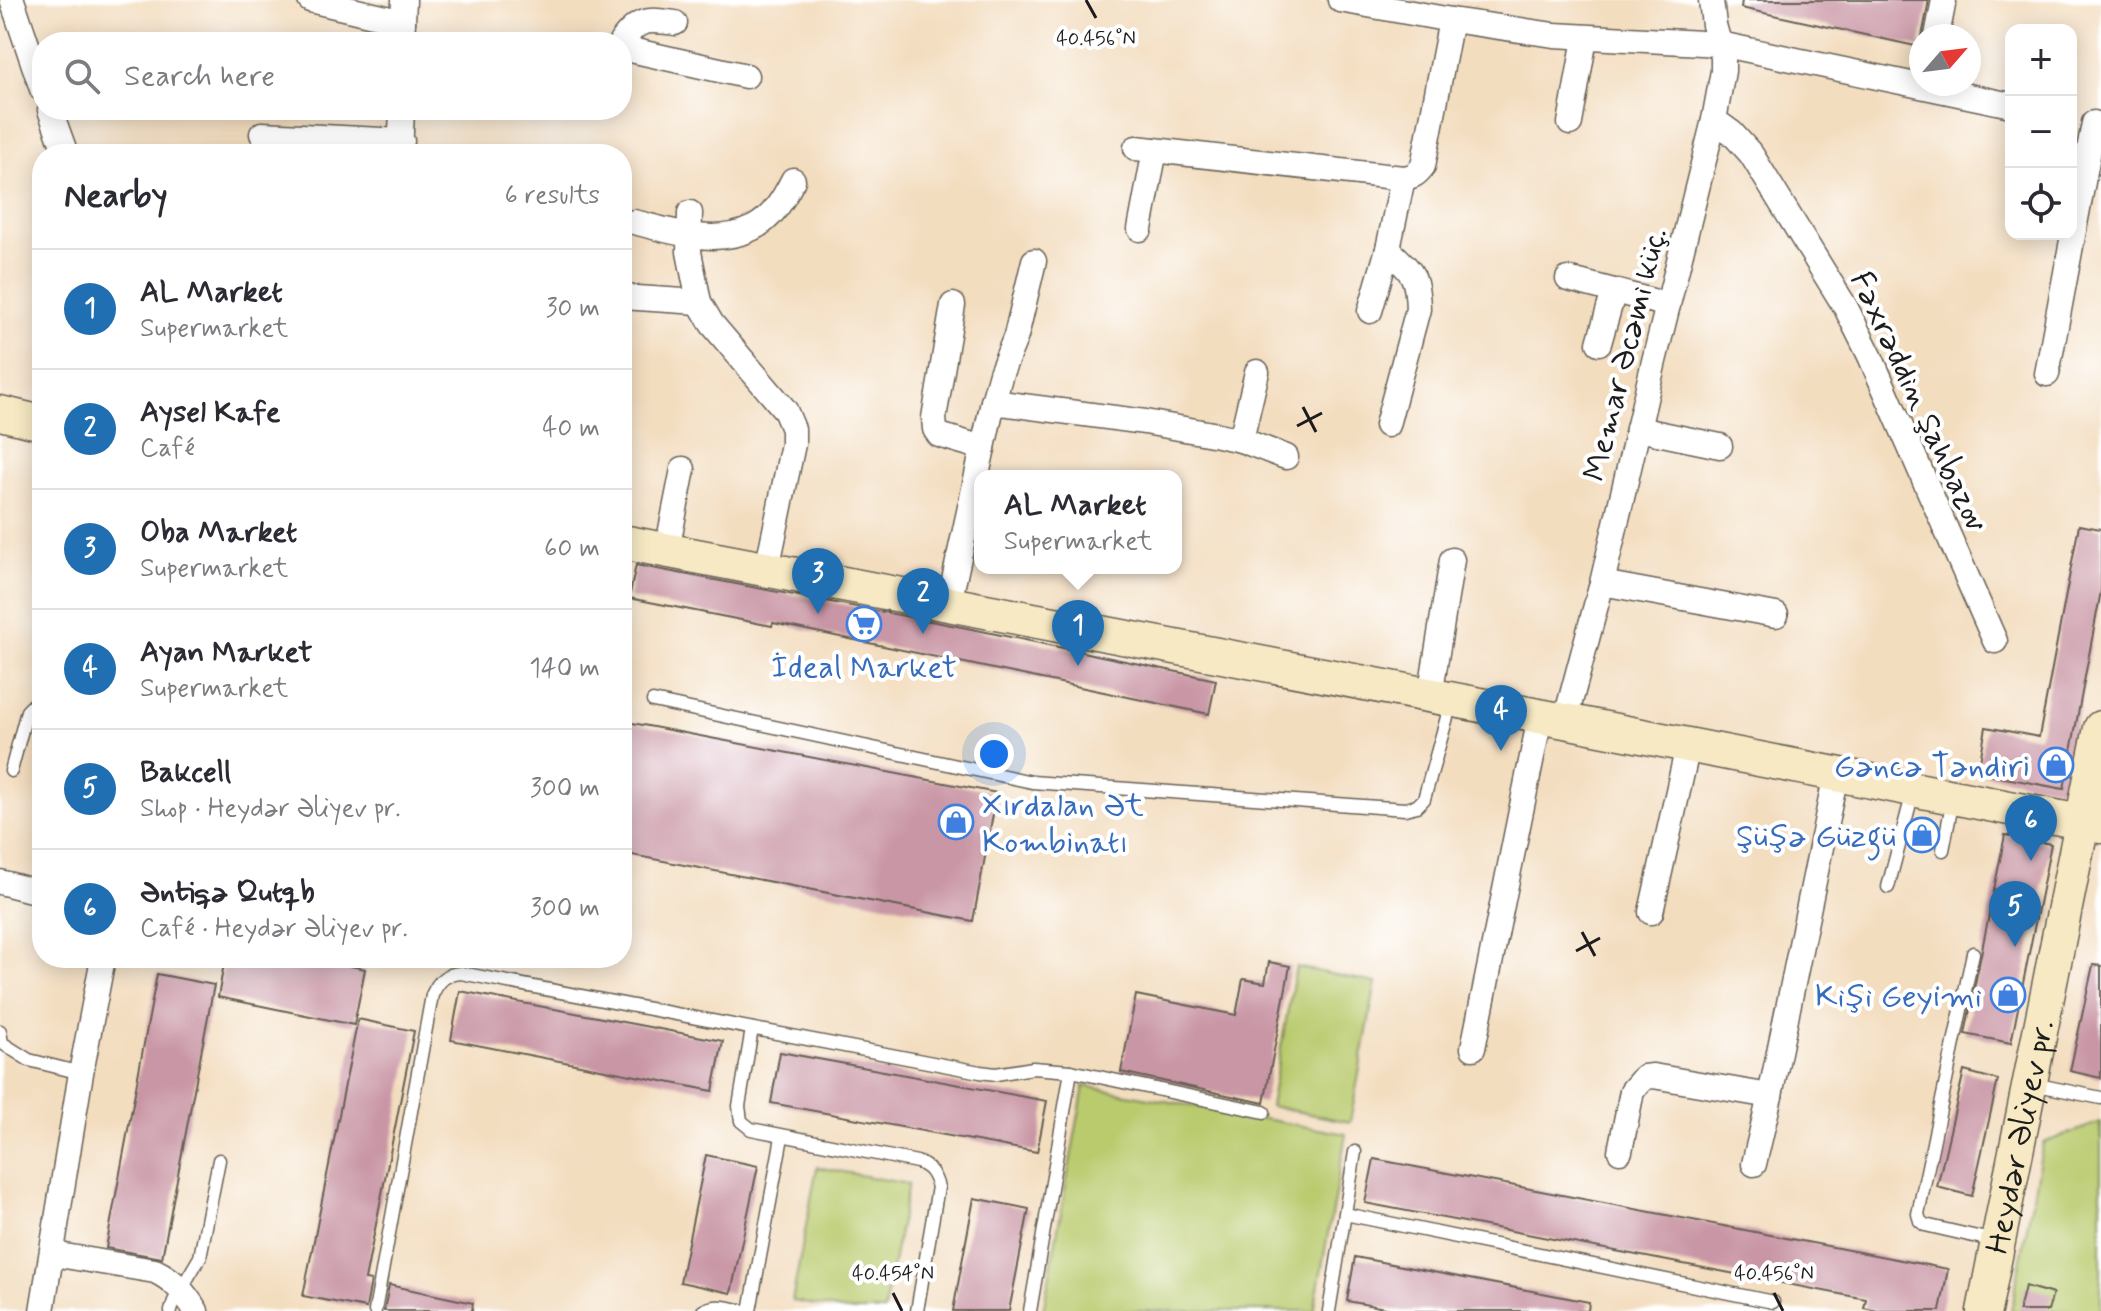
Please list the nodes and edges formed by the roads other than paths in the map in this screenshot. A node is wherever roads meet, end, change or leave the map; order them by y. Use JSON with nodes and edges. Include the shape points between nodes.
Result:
{"nodes":[{"id":1,"x":12,"y":0,"type":"edge"},
{"id":2,"x":310,"y":0,"type":"edge"},
{"id":3,"x":1340,"y":0,"type":"edge"},
{"id":4,"x":1711,"y":0,"type":"edge"},
{"id":5,"x":1944,"y":0,"type":"edge"},
{"id":6,"x":1370,"y":3,"type":"edge"},
{"id":7,"x":1451,"y":20,"type":"junction"},
{"id":8,"x":403,"y":21,"type":"edge"},
{"id":9,"x":675,"y":23,"type":"dead end"},
{"id":10,"x":1939,"y":24,"type":"edge"},
{"id":11,"x":629,"y":32,"type":"edge"},
{"id":12,"x":1585,"y":38,"type":"junction"},
{"id":13,"x":1720,"y":44,"type":"junction"},
{"id":14,"x":632,"y":48,"type":"edge"},
{"id":15,"x":32,"y":59,"type":"edge"},
{"id":16,"x":746,"y":76,"type":"dead end"},
{"id":17,"x":1909,"y":82,"type":"edge"},
{"id":18,"x":1972,"y":96,"type":"edge"},
{"id":19,"x":2005,"y":104,"type":"edge"},
{"id":20,"x":54,"y":120,"type":"edge"},
{"id":21,"x":402,"y":120,"type":"edge"},
{"id":22,"x":1714,"y":120,"type":"junction"},
{"id":23,"x":2089,"y":122,"type":"edge"},
{"id":24,"x":1570,"y":123,"type":"dead end"},
{"id":25,"x":262,"y":134,"type":"dead end"},
{"id":26,"x":62,"y":144,"type":"edge"},
{"id":27,"x":361,"y":144,"type":"edge"},
{"id":28,"x":401,"y":144,"type":"edge"},
{"id":29,"x":1403,"y":178,"type":"junction"},
{"id":30,"x":793,"y":180,"type":"dead end"},
{"id":31,"x":634,"y":222,"type":"dead end"},
{"id":32,"x":690,"y":224,"type":"junction"},
{"id":33,"x":1140,"y":229,"type":"dead end"},
{"id":34,"x":1388,"y":249,"type":"junction"},
{"id":35,"x":1034,"y":261,"type":"dead end"},
{"id":36,"x":1568,"y":279,"type":"dead end"},
{"id":37,"x":1614,"y":291,"type":"junction"},
{"id":38,"x":632,"y":298,"type":"edge"},
{"id":39,"x":699,"y":302,"type":"junction"},
{"id":40,"x":953,"y":305,"type":"dead end"},
{"id":41,"x":1668,"y":305,"type":"junction"},
{"id":42,"x":1370,"y":311,"type":"dead end"},
{"id":43,"x":1599,"y":343,"type":"dead end"},
{"id":44,"x":1257,"y":372,"type":"dead end"},
{"id":45,"x":2047,"y":374,"type":"dead end"},
{"id":46,"x":993,"y":402,"type":"junction"},
{"id":47,"x":0,"y":413,"type":"edge"},
{"id":48,"x":32,"y":421,"type":"edge"},
{"id":49,"x":1387,"y":425,"type":"dead end"},
{"id":50,"x":1638,"y":429,"type":"junction"},
{"id":51,"x":1241,"y":440,"type":"junction"},
{"id":52,"x":1720,"y":446,"type":"dead end"},
{"id":53,"x":983,"y":448,"type":"junction"},
{"id":54,"x":1286,"y":457,"type":"dead end"},
{"id":55,"x":683,"y":469,"type":"dead end"},
{"id":56,"x":978,"y":470,"type":"edge"},
{"id":57,"x":974,"y":489,"type":"edge"},
{"id":58,"x":632,"y":544,"type":"edge"},
{"id":59,"x":667,"y":550,"type":"junction"},
{"id":60,"x":1452,"y":560,"type":"dead end"},
{"id":61,"x":767,"y":569,"type":"junction"},
{"id":62,"x":1602,"y":583,"type":"junction"},
{"id":63,"x":949,"y":603,"type":"junction"},
{"id":64,"x":1776,"y":615,"type":"dead end"},
{"id":65,"x":1995,"y":641,"type":"dead end"},
{"id":66,"x":1441,"y":698,"type":"junction"},
{"id":67,"x":653,"y":701,"type":"dead end"},
{"id":68,"x":32,"y":706,"type":"edge"},
{"id":69,"x":1552,"y":719,"type":"junction"},
{"id":70,"x":2101,"y":728,"type":"edge"},
{"id":71,"x":1688,"y":746,"type":"junction"},
{"id":72,"x":11,"y":771,"type":"dead end"},
{"id":73,"x":1836,"y":774,"type":"junction"},
{"id":74,"x":1914,"y":789,"type":"junction"},
{"id":75,"x":1953,"y":796,"type":"junction"},
{"id":76,"x":2092,"y":824,"type":"edge"},
{"id":77,"x":1943,"y":850,"type":"dead end"},
{"id":78,"x":0,"y":882,"type":"edge"},
{"id":79,"x":1888,"y":887,"type":"dead end"},
{"id":80,"x":32,"y":890,"type":"edge"},
{"id":81,"x":1651,"y":912,"type":"dead end"},
{"id":82,"x":1973,"y":953,"type":"dead end"},
{"id":83,"x":101,"y":968,"type":"edge"},
{"id":84,"x":752,"y":1029,"type":"junction"},
{"id":85,"x":1,"y":1040,"type":"edge"},
{"id":86,"x":1473,"y":1048,"type":"dead end"},
{"id":87,"x":1071,"y":1071,"type":"junction"},
{"id":88,"x":81,"y":1073,"type":"junction"},
{"id":89,"x":2030,"y":1083,"type":"junction"},
{"id":90,"x":1770,"y":1096,"type":"junction"},
{"id":91,"x":2101,"y":1098,"type":"edge"},
{"id":92,"x":1264,"y":1112,"type":"dead end"},
{"id":93,"x":782,"y":1137,"type":"junction"},
{"id":94,"x":1620,"y":1151,"type":"dead end"},
{"id":95,"x":1355,"y":1152,"type":"dead end"},
{"id":96,"x":219,"y":1160,"type":"dead end"},
{"id":97,"x":1754,"y":1164,"type":"dead end"},
{"id":98,"x":1345,"y":1214,"type":"junction"},
{"id":99,"x":1998,"y":1241,"type":"junction"},
{"id":100,"x":53,"y":1254,"type":"junction"},
{"id":101,"x":176,"y":1300,"type":"edge"},
{"id":102,"x":1773,"y":1302,"type":"dead end"},
{"id":103,"x":42,"y":1311,"type":"edge"},
{"id":104,"x":196,"y":1311,"type":"edge"},
{"id":105,"x":375,"y":1311,"type":"edge"},
{"id":106,"x":703,"y":1311,"type":"edge"},
{"id":107,"x":744,"y":1311,"type":"edge"},
{"id":108,"x":750,"y":1311,"type":"edge"},
{"id":109,"x":917,"y":1311,"type":"edge"},
{"id":110,"x":1030,"y":1311,"type":"edge"},
{"id":111,"x":1329,"y":1311,"type":"edge"},
{"id":112,"x":1984,"y":1311,"type":"edge"}],
"edges":[{"from":1,"to":15,"type":"street"},
{"from":2,"to":8,"type":"street"},
{"from":3,"to":6,"type":"street"},
{"from":4,"to":13,"type":"street","name":"Memar Əcəmi küç."},
{"from":5,"to":10,"type":"street"},
{"from":6,"to":7,"type":"street"},
{"from":7,"to":12,"type":"street"},
{"from":7,"to":29,"type":"street","via":[[1423,166]]},
{"from":9,"to":11,"type":"street","via":[[649,20]]},
{"from":12,"to":13,"type":"street"},
{"from":12,"to":24,"type":"street"},
{"from":13,"to":17,"type":"street"},
{"from":13,"to":22,"type":"street","name":"Memar Əcəmi küç.","via":[[1723,71]]},
{"from":14,"to":16,"type":"street"},
{"from":18,"to":19,"type":"street"},
{"from":20,"to":26,"type":"street"},
{"from":21,"to":28,"type":"street"},
{"from":22,"to":41,"type":"street","name":"Memar Əcəmi küç."},
{"from":22,"to":65,"type":"street","name":"Fəxrəddin Şahbazov","via":[[1751,154],[1846,308]]},
{"from":23,"to":45,"type":"street"},
{"from":25,"to":27,"type":"street"},
{"from":29,"to":33,"type":"street","via":[[1146,149]]},
{"from":29,"to":34,"type":"street"},
{"from":30,"to":32,"type":"street","via":[[781,202],[753,228],[732,234]]},
{"from":31,"to":32,"type":"street"},
{"from":32,"to":39,"type":"street","via":[[689,252]]},
{"from":34,"to":42,"type":"street"},
{"from":34,"to":49,"type":"street","via":[[1413,274],[1418,309]]},
{"from":35,"to":46,"type":"street"},
{"from":36,"to":37,"type":"street"},
{"from":37,"to":41,"type":"street"},
{"from":37,"to":43,"type":"street"},
{"from":38,"to":39,"type":"street"},
{"from":39,"to":61,"type":"street","via":[[785,410],[793,429]]},
{"from":40,"to":53,"type":"street","via":[[935,429],[939,435]]},
{"from":41,"to":50,"type":"street","name":"Memar Əcəmi küç."},
{"from":44,"to":51,"type":"street"},
{"from":46,"to":51,"type":"street"},
{"from":46,"to":53,"type":"street"},
{"from":47,"to":48,"type":"street"},
{"from":50,"to":52,"type":"street"},
{"from":50,"to":62,"type":"street","name":"Memar Əcəmi küç."},
{"from":51,"to":54,"type":"street"},
{"from":53,"to":56,"type":"street"},
{"from":55,"to":59,"type":"street"},
{"from":57,"to":63,"type":"street"},
{"from":58,"to":59,"type":"street"},
{"from":59,"to":61,"type":"street"},
{"from":60,"to":66,"type":"street"},
{"from":61,"to":63,"type":"street"},
{"from":62,"to":64,"type":"street"},
{"from":62,"to":69,"type":"street","name":"Memar Əcəmi küç."},
{"from":63,"to":66,"type":"street"},
{"from":66,"to":67,"type":"lane","via":[[1424,799],[1405,809],[1032,782]]},
{"from":66,"to":69,"type":"street"},
{"from":68,"to":72,"type":"lane"},
{"from":69,"to":71,"type":"street"},
{"from":69,"to":86,"type":"street","name":"Memar Əcəmi küç."},
{"from":70,"to":76,"type":"street","name":"Heydər Əliyev pr."},
{"from":71,"to":73,"type":"street"},
{"from":71,"to":81,"type":"street"},
{"from":73,"to":74,"type":"street"},
{"from":73,"to":90,"type":"street"},
{"from":74,"to":75,"type":"street"},
{"from":74,"to":79,"type":"lane"},
{"from":75,"to":76,"type":"street"},
{"from":75,"to":77,"type":"lane"},
{"from":76,"to":89,"type":"street","name":"Heydər Əliyev pr."},
{"from":78,"to":80,"type":"street"},
{"from":82,"to":99,"type":"lane","via":[[1918,1214],[1925,1225]]},
{"from":83,"to":88,"type":"street"},
{"from":84,"to":87,"type":"lane","via":[[980,1072]]},
{"from":84,"to":93,"type":"lane","via":[[741,1121]]},
{"from":84,"to":105,"type":"lane","via":[[448,974],[432,995]]},
{"from":85,"to":88,"type":"lane","via":[[29,1060]]},
{"from":87,"to":92,"type":"lane"},
{"from":87,"to":110,"type":"lane"},
{"from":88,"to":100,"type":"street"},
{"from":89,"to":91,"type":"lane"},
{"from":89,"to":99,"type":"street","name":"Heydər Əliyev pr."},
{"from":90,"to":94,"type":"street","via":[[1644,1077],[1632,1091]]},
{"from":90,"to":97,"type":"street"},
{"from":93,"to":108,"type":"lane"},
{"from":93,"to":109,"type":"lane","via":[[928,1166],[938,1187]]},
{"from":95,"to":98,"type":"lane"},
{"from":96,"to":101,"type":"lane","via":[[200,1257]]},
{"from":98,"to":102,"type":"lane"},
{"from":98,"to":111,"type":"lane"},
{"from":99,"to":112,"type":"street","name":"Heydər Əliyev pr."},
{"from":100,"to":101,"type":"street","via":[[155,1271],[166,1276]]},
{"from":100,"to":103,"type":"street"},
{"from":101,"to":104,"type":"street"},
{"from":106,"to":107,"type":"lane","via":[[717,1306]]}]}
